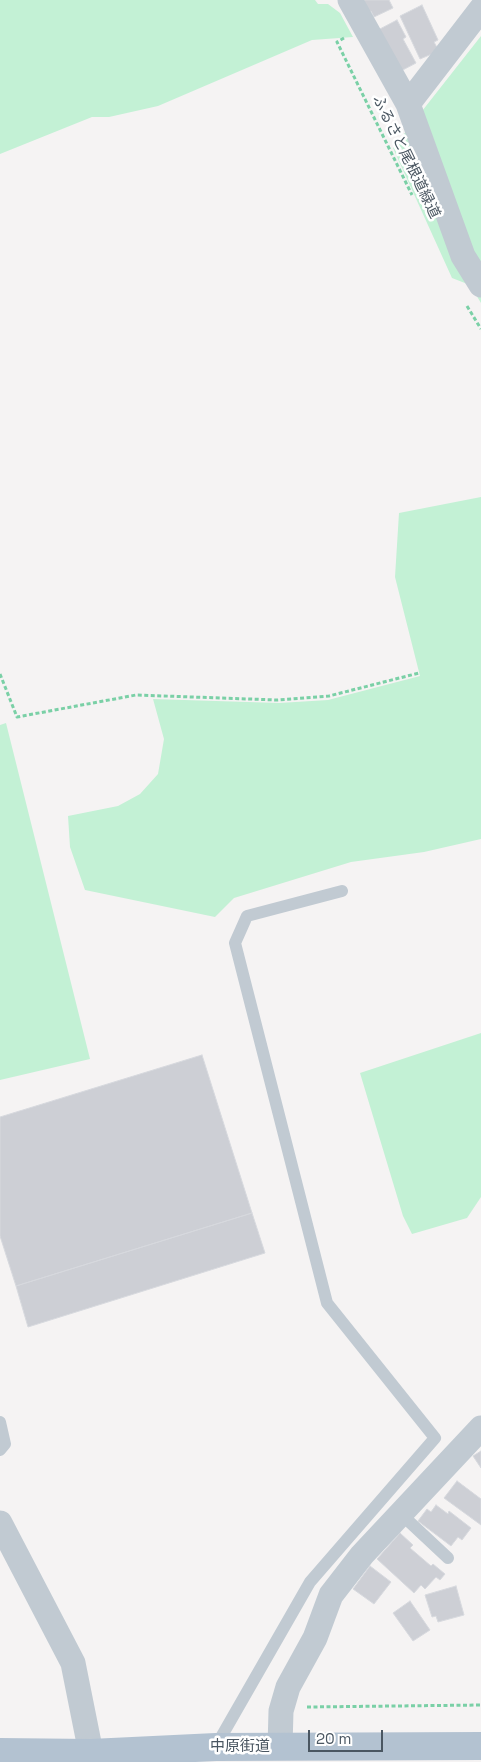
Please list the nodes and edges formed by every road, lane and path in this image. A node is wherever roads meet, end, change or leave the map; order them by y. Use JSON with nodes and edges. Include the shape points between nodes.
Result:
{"nodes":[{"id":1,"x":350,"y":0,"type":"edge"},
{"id":2,"x":481,"y":9,"type":"edge"},
{"id":3,"x":343,"y":30,"type":"dead end"},
{"id":4,"x":408,"y":104,"type":"junction"},
{"id":5,"x":415,"y":201,"type":"dead end"},
{"id":6,"x":472,"y":291,"type":"edge"},
{"id":7,"x":481,"y":329,"type":"edge"},
{"id":8,"x":419,"y":673,"type":"dead end"},
{"id":9,"x":0,"y":674,"type":"edge"},
{"id":10,"x":342,"y":891,"type":"dead end"},
{"id":11,"x":0,"y":1422,"type":"edge"},
{"id":12,"x":481,"y":1428,"type":"edge"},
{"id":13,"x":0,"y":1450,"type":"edge"},
{"id":14,"x":401,"y":1514,"type":"junction"},
{"id":15,"x":0,"y":1523,"type":"edge"},
{"id":16,"x":448,"y":1558,"type":"dead end"},
{"id":17,"x":481,"y":1705,"type":"edge"},
{"id":18,"x":282,"y":1707,"type":"junction"},
{"id":19,"x":481,"y":1746,"type":"edge"},
{"id":20,"x":216,"y":1747,"type":"junction"},
{"id":21,"x":280,"y":1747,"type":"junction"},
{"id":22,"x":0,"y":1752,"type":"edge"},
{"id":23,"x":90,"y":1753,"type":"junction"}],
"edges":[{"from":1,"to":4,"type":"street"},
{"from":2,"to":4,"type":"street"},
{"from":3,"to":5,"type":"path","name":"ふるさと尾根道緑道","via":[[347,37],[337,42]]},
{"from":4,"to":6,"type":"street","via":[[463,256]]},
{"from":6,"to":7,"type":"path"},
{"from":8,"to":9,"type":"path","via":[[329,696],[277,700],[136,695],[17,717]]},
{"from":10,"to":20,"type":"lane","via":[[247,916],[235,943],[327,1303],[435,1438],[310,1582]]},
{"from":11,"to":13,"type":"lane","via":[[5,1444]]},
{"from":12,"to":14,"type":"street"},
{"from":14,"to":16,"type":"lane"},
{"from":14,"to":18,"type":"street","via":[[362,1555],[331,1595],[315,1638],[288,1687]]},
{"from":15,"to":23,"type":"street","via":[[73,1663]]},
{"from":17,"to":18,"type":"path"},
{"from":18,"to":21,"type":"street"},
{"from":19,"to":21,"type":"main road","name":"中原街道"},
{"from":20,"to":21,"type":"main road","name":"中原街道"},
{"from":20,"to":23,"type":"main road","name":"中原街道"},
{"from":22,"to":23,"type":"main road","name":"中原街道"}]}
